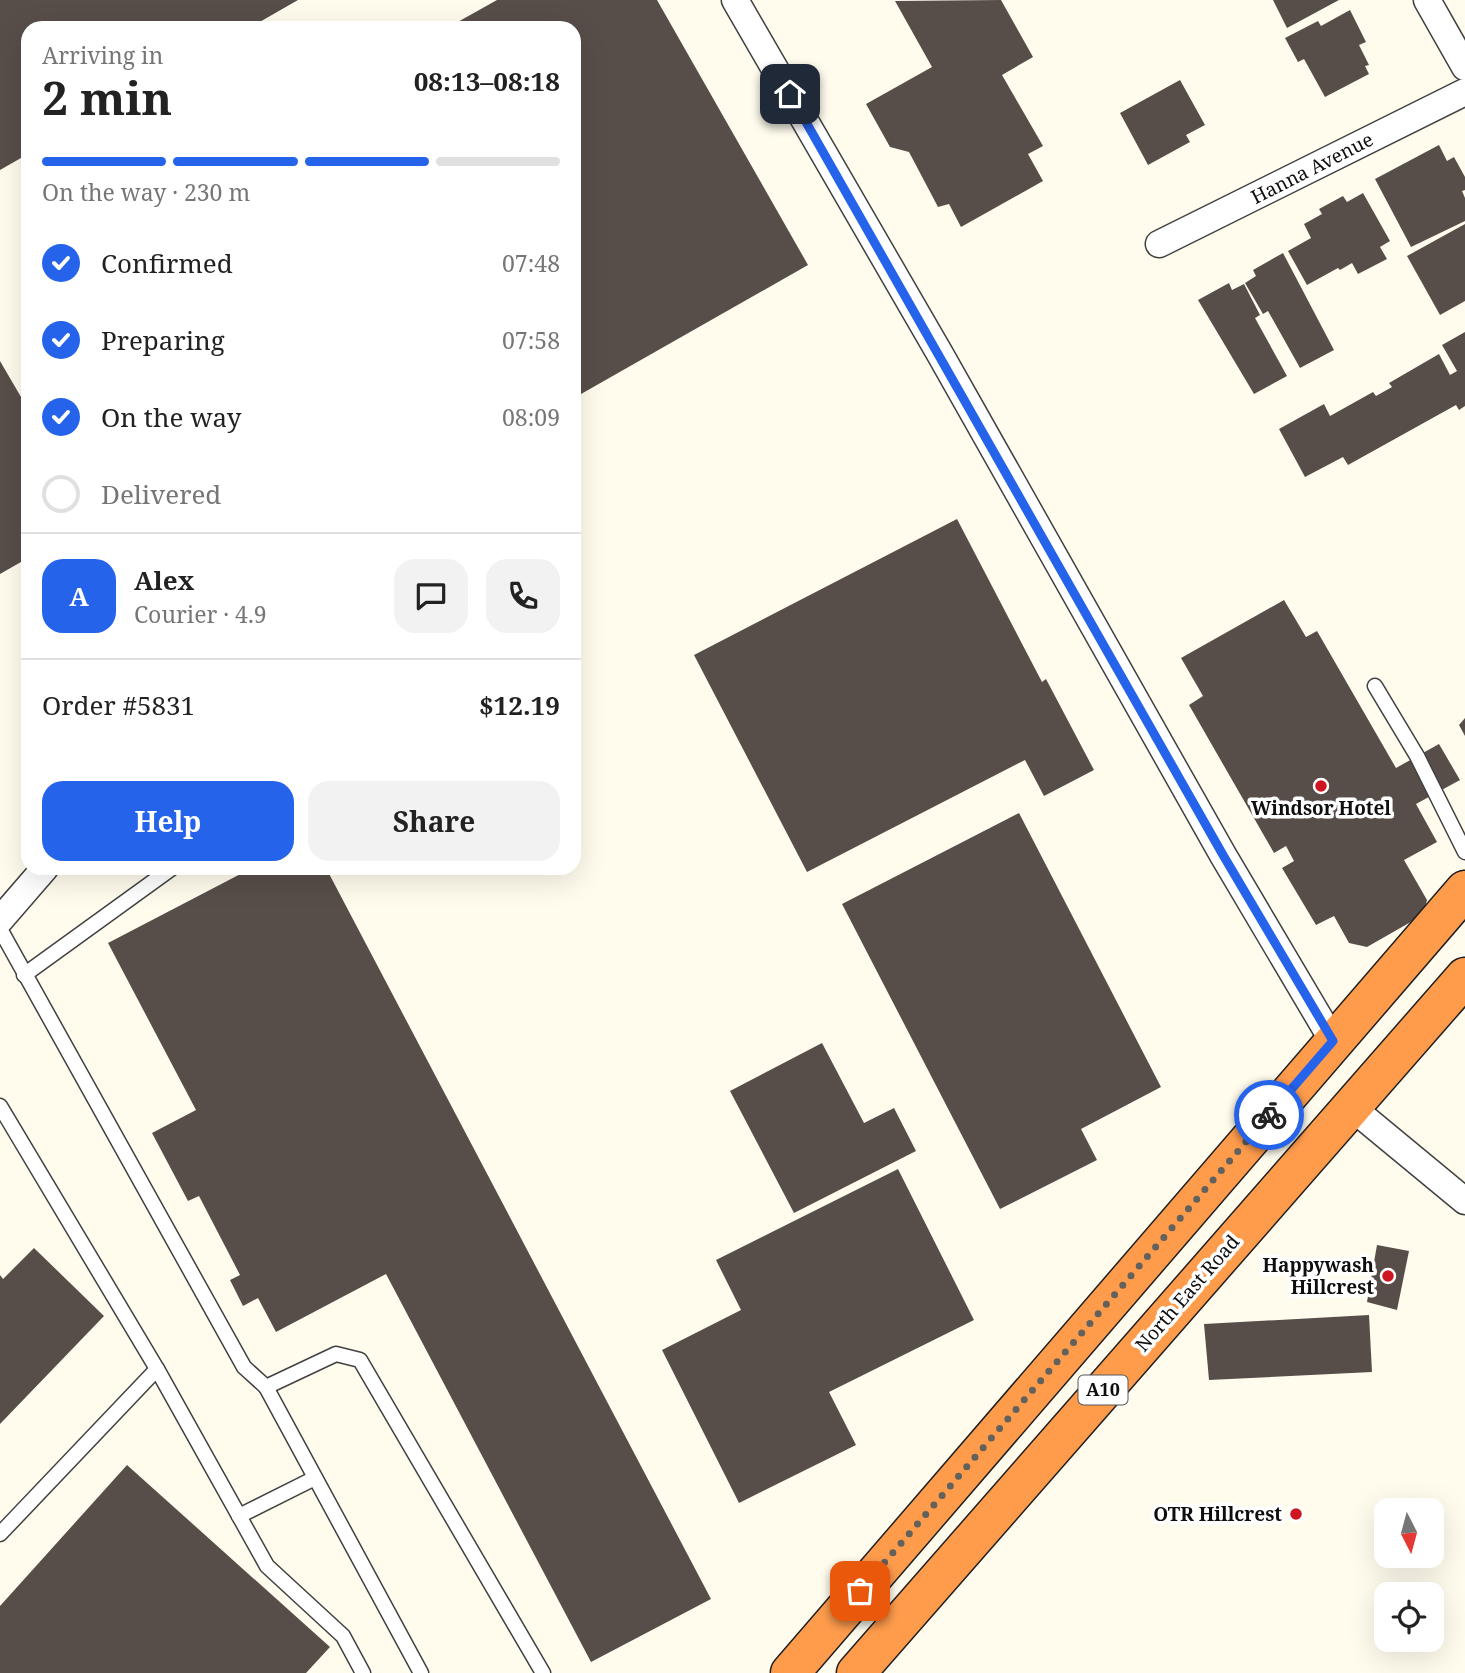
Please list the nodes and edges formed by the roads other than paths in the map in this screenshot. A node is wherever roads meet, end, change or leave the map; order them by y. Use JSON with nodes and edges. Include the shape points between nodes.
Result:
{"nodes":[{"id":1,"x":735,"y":0,"type":"edge"},
{"id":2,"x":1427,"y":0,"type":"edge"},
{"id":3,"x":1465,"y":67,"type":"edge"},
{"id":4,"x":1465,"y":92,"type":"edge"},
{"id":5,"x":1159,"y":244,"type":"dead end"},
{"id":6,"x":1375,"y":686,"type":"dead end"},
{"id":7,"x":1465,"y":852,"type":"edge"},
{"id":8,"x":39,"y":875,"type":"edge"},
{"id":9,"x":162,"y":875,"type":"edge"},
{"id":10,"x":1465,"y":890,"type":"edge"},
{"id":11,"x":0,"y":920,"type":"edge"},
{"id":12,"x":0,"y":929,"type":"edge"},
{"id":13,"x":24,"y":975,"type":"junction"},
{"id":14,"x":1465,"y":977,"type":"edge"},
{"id":15,"x":1333,"y":1041,"type":"junction"},
{"id":16,"x":1308,"y":1070,"type":"junction"},
{"id":17,"x":1363,"y":1093,"type":"junction"},
{"id":18,"x":0,"y":1106,"type":"edge"},
{"id":19,"x":1465,"y":1201,"type":"edge"},
{"id":20,"x":157,"y":1369,"type":"junction"},
{"id":21,"x":266,"y":1387,"type":"junction"},
{"id":22,"x":315,"y":1478,"type":"junction"},
{"id":23,"x":239,"y":1516,"type":"junction"},
{"id":24,"x":0,"y":1534,"type":"edge"},
{"id":25,"x":363,"y":1673,"type":"edge"},
{"id":26,"x":421,"y":1673,"type":"edge"},
{"id":27,"x":543,"y":1673,"type":"edge"},
{"id":28,"x":790,"y":1673,"type":"edge"},
{"id":29,"x":856,"y":1673,"type":"edge"}],
"edges":[{"from":1,"to":15,"type":"street"},
{"from":2,"to":3,"type":"street"},
{"from":4,"to":5,"type":"street","name":"Hanna Avenue"},
{"from":6,"to":7,"type":"lane","via":[[1417,756]]},
{"from":8,"to":11,"type":"street"},
{"from":9,"to":13,"type":"lane"},
{"from":10,"to":15,"type":"highway","number":"A10"},
{"from":12,"to":13,"type":"lane"},
{"from":13,"to":21,"type":"lane","via":[[244,1367]]},
{"from":14,"to":17,"type":"highway","name":"North East Road","number":"A10"},
{"from":15,"to":16,"type":"highway","number":"A10"},
{"from":15,"to":17,"type":"highway"},
{"from":16,"to":17,"type":"highway"},
{"from":16,"to":28,"type":"highway","number":"A10"},
{"from":17,"to":19,"type":"street"},
{"from":17,"to":29,"type":"highway","name":"North East Road","number":"A10"},
{"from":18,"to":20,"type":"lane"},
{"from":20,"to":23,"type":"lane"},
{"from":20,"to":24,"type":"lane"},
{"from":21,"to":22,"type":"lane"},
{"from":21,"to":27,"type":"lane","via":[[336,1354],[360,1360]]},
{"from":22,"to":23,"type":"lane"},
{"from":22,"to":26,"type":"lane"},
{"from":23,"to":25,"type":"lane","via":[[267,1566],[343,1636]]}]}
